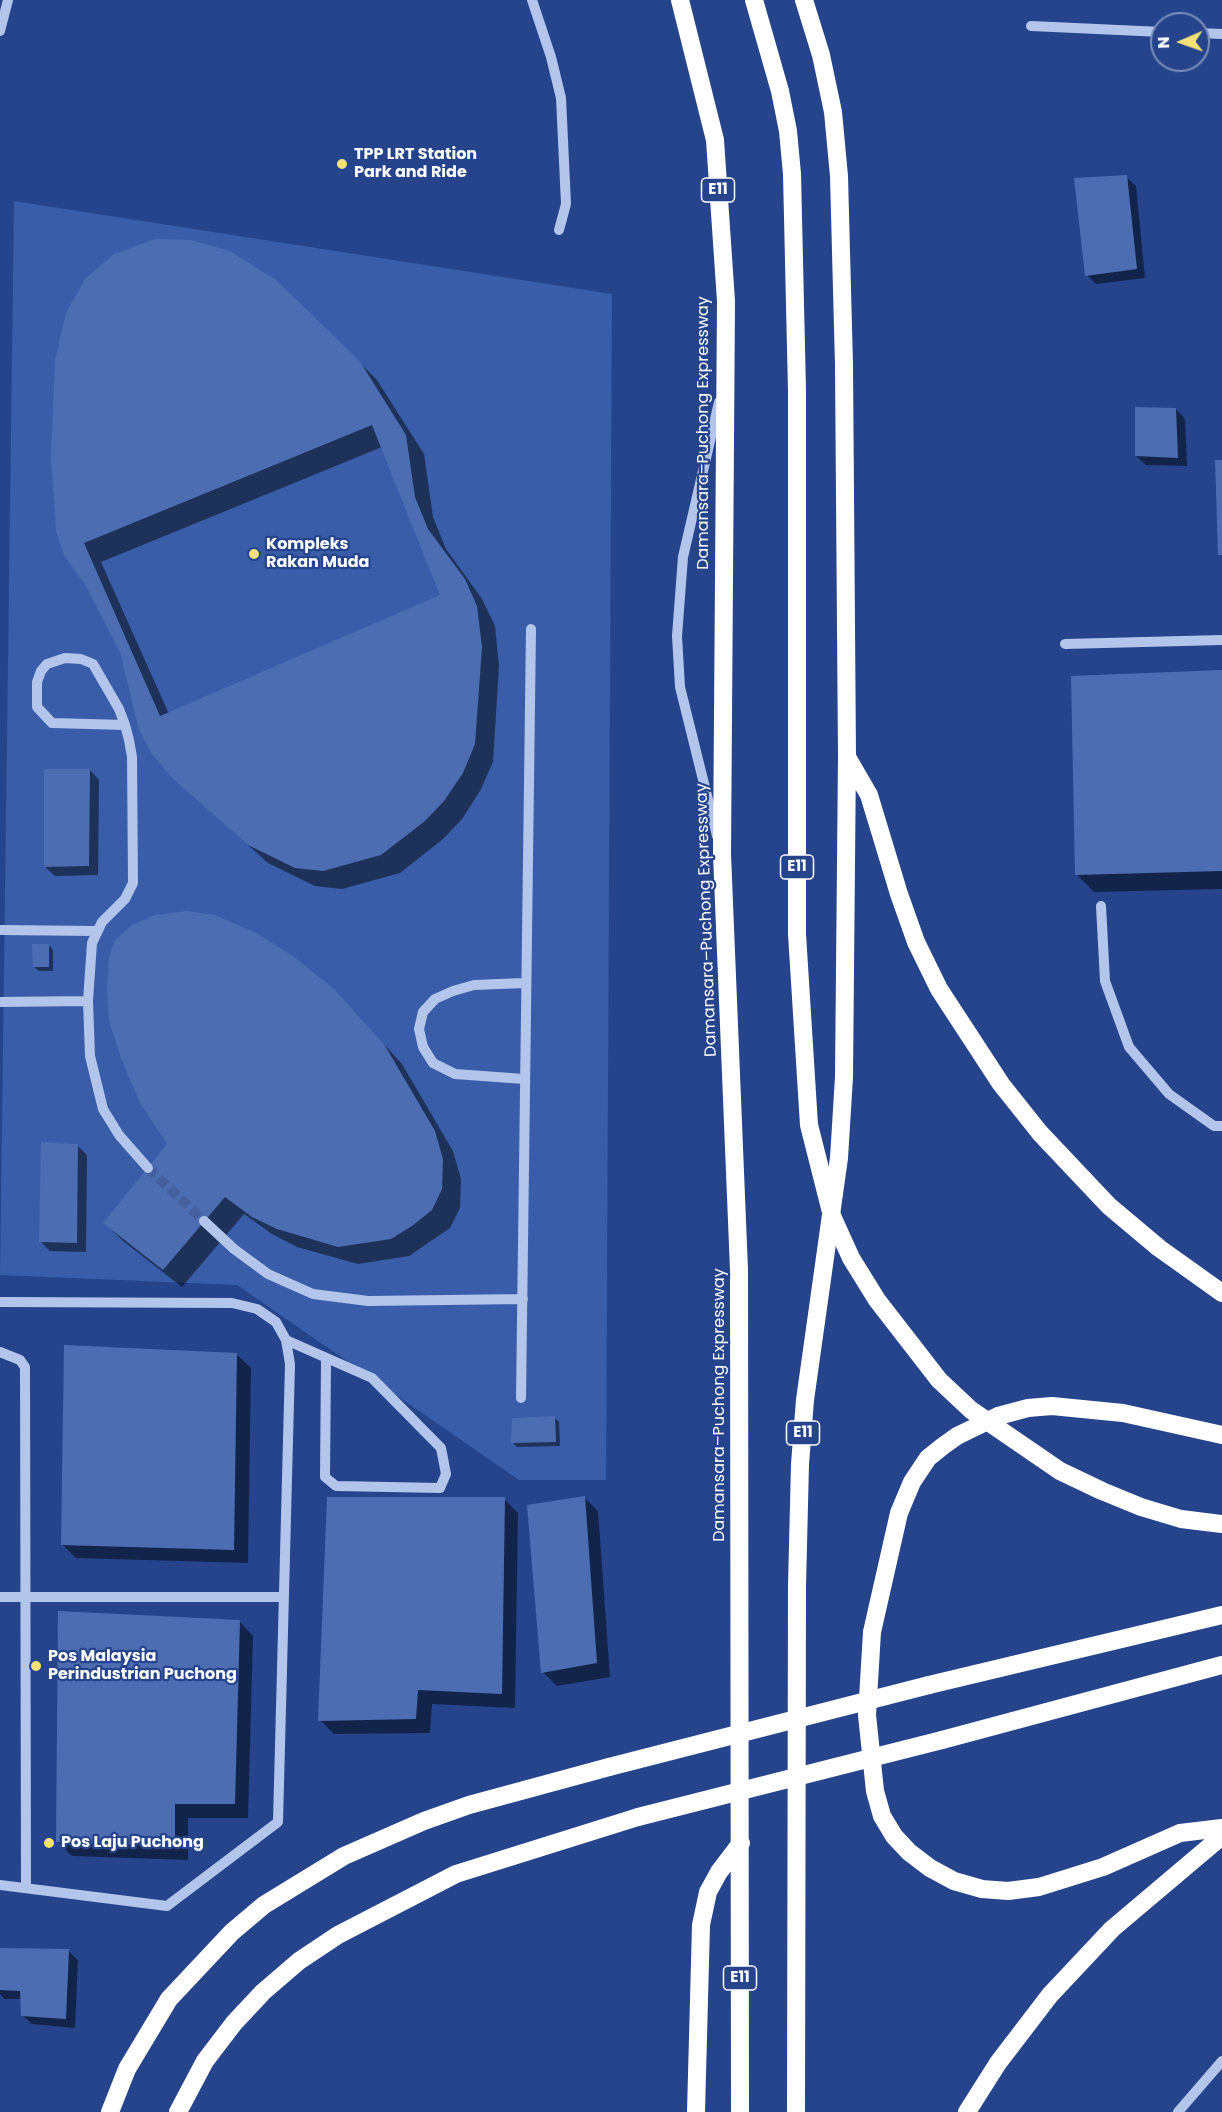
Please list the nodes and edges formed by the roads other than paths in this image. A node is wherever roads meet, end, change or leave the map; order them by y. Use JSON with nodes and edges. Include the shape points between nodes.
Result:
{"nodes":[{"id":1,"x":8,"y":0,"type":"edge"},
{"id":2,"x":532,"y":0,"type":"edge"},
{"id":3,"x":680,"y":0,"type":"edge"},
{"id":4,"x":754,"y":0,"type":"edge"},
{"id":5,"x":804,"y":0,"type":"edge"},
{"id":6,"x":1031,"y":26,"type":"dead end"},
{"id":7,"x":0,"y":31,"type":"edge"},
{"id":8,"x":1150,"y":31,"type":"edge"},
{"id":9,"x":559,"y":230,"type":"dead end"},
{"id":10,"x":723,"y":383,"type":"junction"},
{"id":11,"x":531,"y":629,"type":"dead end"},
{"id":12,"x":1222,"y":640,"type":"edge"},
{"id":13,"x":1065,"y":644,"type":"dead end"},
{"id":14,"x":125,"y":725,"type":"junction"},
{"id":15,"x":847,"y":756,"type":"junction"},
{"id":16,"x":722,"y":854,"type":"junction"},
{"id":17,"x":1101,"y":906,"type":"dead end"},
{"id":18,"x":0,"y":930,"type":"edge"},
{"id":19,"x":96,"y":931,"type":"junction"},
{"id":20,"x":525,"y":983,"type":"junction"},
{"id":21,"x":88,"y":1001,"type":"junction"},
{"id":22,"x":0,"y":1002,"type":"edge"},
{"id":23,"x":524,"y":1079,"type":"junction"},
{"id":24,"x":1222,"y":1126,"type":"edge"},
{"id":25,"x":148,"y":1168,"type":"tunnel mouth"},
{"id":26,"x":204,"y":1221,"type":"tunnel mouth"},
{"id":27,"x":1222,"y":1293,"type":"edge"},
{"id":28,"x":522,"y":1299,"type":"junction"},
{"id":29,"x":0,"y":1302,"type":"edge"},
{"id":30,"x":286,"y":1340,"type":"junction"},
{"id":31,"x":0,"y":1352,"type":"edge"},
{"id":32,"x":326,"y":1358,"type":"junction"},
{"id":33,"x":521,"y":1398,"type":"dead end"},
{"id":34,"x":1222,"y":1435,"type":"edge"},
{"id":35,"x":1222,"y":1524,"type":"edge"},
{"id":36,"x":0,"y":1597,"type":"edge"},
{"id":37,"x":28,"y":1597,"type":"junction"},
{"id":38,"x":282,"y":1597,"type":"junction"},
{"id":39,"x":1222,"y":1615,"type":"edge"},
{"id":40,"x":1222,"y":1665,"type":"edge"},
{"id":41,"x":1222,"y":1828,"type":"edge"},
{"id":42,"x":1222,"y":1836,"type":"edge"},
{"id":43,"x":741,"y":1843,"type":"junction"},
{"id":44,"x":0,"y":1885,"type":"edge"},
{"id":45,"x":26,"y":1888,"type":"junction"},
{"id":46,"x":1222,"y":2061,"type":"edge"},
{"id":47,"x":110,"y":2112,"type":"edge"},
{"id":48,"x":178,"y":2112,"type":"edge"},
{"id":49,"x":696,"y":2112,"type":"edge"},
{"id":50,"x":740,"y":2112,"type":"edge"},
{"id":51,"x":796,"y":2112,"type":"edge"},
{"id":52,"x":967,"y":2112,"type":"edge"},
{"id":53,"x":1178,"y":2112,"type":"edge"}],
"edges":[{"from":1,"to":7,"type":"street"},
{"from":2,"to":9,"type":"street","via":[[561,98],[566,204]]},
{"from":3,"to":10,"type":"highway","name":"Damansara–Puchong Expressway","number":"E11","via":[[715,140],[726,301]]},
{"from":4,"to":35,"type":"highway","number":"E11","bridge":true,"via":[[780,91],[792,174],[797,391],[797,934],[809,1125],[832,1216],[851,1258],[877,1300],[939,1380],[971,1410],[1060,1471],[1102,1491],[1141,1508],[1181,1519]]},
{"from":5,"to":15,"type":"highway","number":"E11","via":[[833,112],[839,176]]},
{"from":6,"to":8,"type":"street"},
{"from":10,"to":16,"type":"highway","name":"Damansara–Puchong Expressway","number":"E11"},
{"from":10,"to":16,"type":"street","via":[[683,557],[677,636],[680,687],[690,738]]},
{"from":11,"to":20,"type":"street"},
{"from":12,"to":13,"type":"street"},
{"from":14,"to":14,"type":"street","via":[[93,664],[65,658],[47,664],[37,682],[37,707],[52,723]]},
{"from":14,"to":19,"type":"street","via":[[132,758],[133,883],[125,899]]},
{"from":15,"to":27,"type":"highway","via":[[869,795],[916,942],[939,989],[1001,1084],[1040,1133],[1109,1206]]},
{"from":15,"to":51,"type":"highway","number":"E11","via":[[844,1077],[839,1158],[805,1400],[800,1464]]},
{"from":16,"to":43,"type":"highway","name":"Damansara–Puchong Expressway","number":"E11","via":[[739,1269]]},
{"from":17,"to":24,"type":"street","via":[[1105,981],[1129,1047],[1169,1094],[1214,1126]]},
{"from":18,"to":19,"type":"street"},
{"from":19,"to":21,"type":"street"},
{"from":20,"to":23,"type":"street"},
{"from":20,"to":23,"type":"street","via":[[474,985],[453,991],[435,999],[423,1012],[419,1029],[423,1047],[433,1063],[455,1074]]},
{"from":21,"to":22,"type":"street"},
{"from":21,"to":25,"type":"street","via":[[90,1056],[103,1109],[119,1135]]},
{"from":23,"to":28,"type":"street"},
{"from":26,"to":28,"type":"street","via":[[268,1274],[313,1294],[368,1301]]},
{"from":28,"to":33,"type":"street"},
{"from":29,"to":30,"type":"street","via":[[232,1304],[257,1310],[276,1322]]},
{"from":30,"to":32,"type":"street"},
{"from":30,"to":38,"type":"street","via":[[290,1364]]},
{"from":31,"to":37,"type":"street","via":[[20,1360],[26,1367]]},
{"from":32,"to":32,"type":"street","via":[[372,1378],[441,1448],[446,1474],[440,1488],[336,1486],[325,1477]]},
{"from":34,"to":41,"type":"highway","via":[[1123,1413],[1052,1406],[998,1416],[943,1446],[928,1458],[912,1482],[898,1514],[872,1632],[867,1715],[875,1791],[882,1816],[909,1852],[954,1881],[1008,1891],[1039,1887],[1103,1867],[1180,1833]]},
{"from":36,"to":37,"type":"street"},
{"from":37,"to":38,"type":"street"},
{"from":37,"to":45,"type":"street"},
{"from":38,"to":45,"type":"street","via":[[278,1822],[167,1906]]},
{"from":39,"to":47,"type":"highway","bridge":true,"via":[[929,1685],[470,1805],[344,1857],[264,1905],[199,1964],[146,2033]]},
{"from":40,"to":48,"type":"highway","bridge":true,"via":[[638,1817],[456,1874],[338,1935],[299,1961],[234,2023],[205,2061]]},
{"from":42,"to":52,"type":"highway","via":[[1112,1929],[1050,1995],[998,2062]]},
{"from":43,"to":49,"type":"highway","via":[[708,1892],[701,1925]]},
{"from":43,"to":50,"type":"highway","number":"E11"},
{"from":44,"to":45,"type":"street"},
{"from":46,"to":53,"type":"street"}]}
